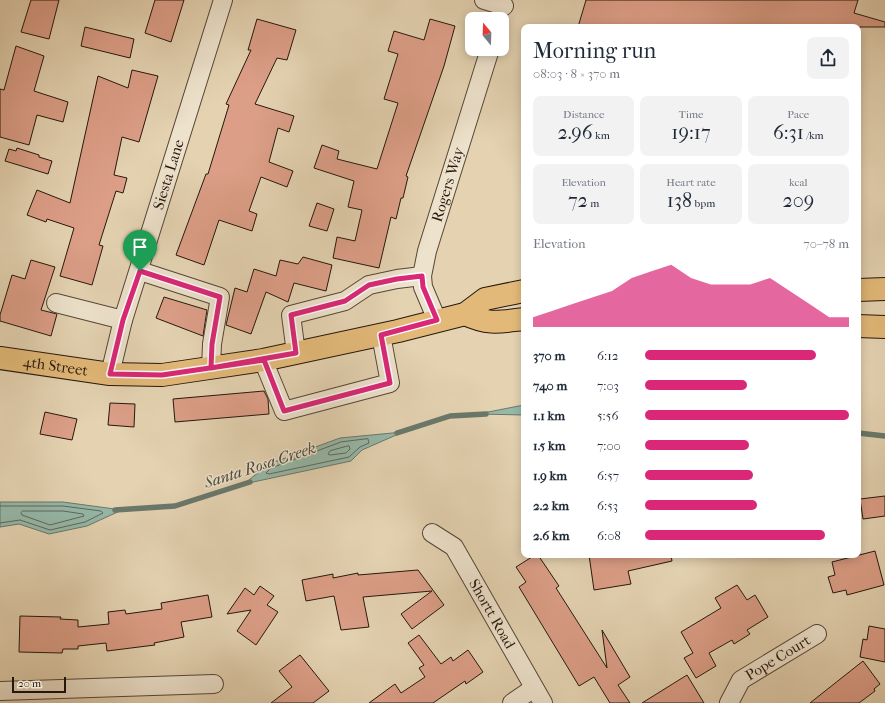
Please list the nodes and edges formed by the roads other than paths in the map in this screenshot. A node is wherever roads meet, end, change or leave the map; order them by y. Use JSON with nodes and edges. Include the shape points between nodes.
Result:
{"nodes":[{"id":1,"x":223,"y":0,"type":"edge"},
{"id":2,"x":484,"y":0,"type":"edge"},
{"id":3,"x":503,"y":8,"type":"edge"},
{"id":4,"x":488,"y":56,"type":"edge"},
{"id":5,"x":140,"y":271,"type":"junction"},
{"id":6,"x":422,"y":276,"type":"junction"},
{"id":7,"x":885,"y":289,"type":"edge"},
{"id":8,"x":861,"y":290,"type":"edge"},
{"id":9,"x":521,"y":292,"type":"edge"},
{"id":10,"x":56,"y":303,"type":"dead end"},
{"id":11,"x":465,"y":314,"type":"junction"},
{"id":12,"x":521,"y":319,"type":"edge"},
{"id":13,"x":123,"y":320,"type":"junction"},
{"id":14,"x":437,"y":320,"type":"junction"},
{"id":15,"x":861,"y":326,"type":"edge"},
{"id":16,"x":885,"y":327,"type":"edge"},
{"id":17,"x":381,"y":335,"type":"junction"},
{"id":18,"x":296,"y":353,"type":"junction"},
{"id":19,"x":0,"y":358,"type":"edge"},
{"id":20,"x":264,"y":360,"type":"junction"},
{"id":21,"x":211,"y":368,"type":"junction"},
{"id":22,"x":110,"y":374,"type":"junction"},
{"id":23,"x":432,"y":533,"type":"dead end"},
{"id":24,"x":817,"y":634,"type":"dead end"},
{"id":25,"x":214,"y":684,"type":"dead end"},
{"id":26,"x":534,"y":688,"type":"junction"},
{"id":27,"x":0,"y":691,"type":"edge"},
{"id":28,"x":52,"y":696,"type":"edge"},
{"id":29,"x":512,"y":703,"type":"edge"},
{"id":30,"x":543,"y":703,"type":"edge"},
{"id":31,"x":730,"y":703,"type":"edge"}],
"edges":[{"from":1,"to":5,"type":"street","name":"Siesta Lane"},
{"from":2,"to":3,"type":"street"},
{"from":4,"to":6,"type":"street","name":"Rogers Way","via":[[427,251]]},
{"from":5,"to":13,"type":"street","name":"Siesta Lane"},
{"from":5,"to":21,"type":"street","via":[[220,297],[212,344]]},
{"from":6,"to":14,"type":"street","name":"Rogers Way","via":[[423,287]]},
{"from":6,"to":18,"type":"street","via":[[369,285],[345,301],[291,315]]},
{"from":7,"to":8,"type":"main road"},
{"from":9,"to":11,"type":"main road","name":"4th Street","via":[[485,299]]},
{"from":10,"to":13,"type":"street"},
{"from":11,"to":12,"type":"main road","via":[[491,323]]},
{"from":11,"to":14,"type":"main road","name":"4th Street"},
{"from":13,"to":22,"type":"street","name":"Siesta Lane"},
{"from":14,"to":17,"type":"main road","name":"4th Street"},
{"from":15,"to":16,"type":"main road"},
{"from":17,"to":18,"type":"main road","name":"4th Street"},
{"from":17,"to":20,"type":"street","via":[[390,383],[284,411]]},
{"from":18,"to":20,"type":"main road","name":"4th Street"},
{"from":19,"to":22,"type":"main road","name":"4th Street"},
{"from":20,"to":21,"type":"main road","name":"4th Street"},
{"from":21,"to":22,"type":"main road","name":"4th Street","via":[[162,375]]},
{"from":23,"to":26,"type":"street","name":"Shortt Road","via":[[454,547]]},
{"from":24,"to":31,"type":"street","name":"Pope Court","via":[[741,680]]},
{"from":25,"to":28,"type":"street"},
{"from":26,"to":29,"type":"street"},
{"from":26,"to":30,"type":"street","name":"Shortt Road"},
{"from":27,"to":28,"type":"street"}]}
